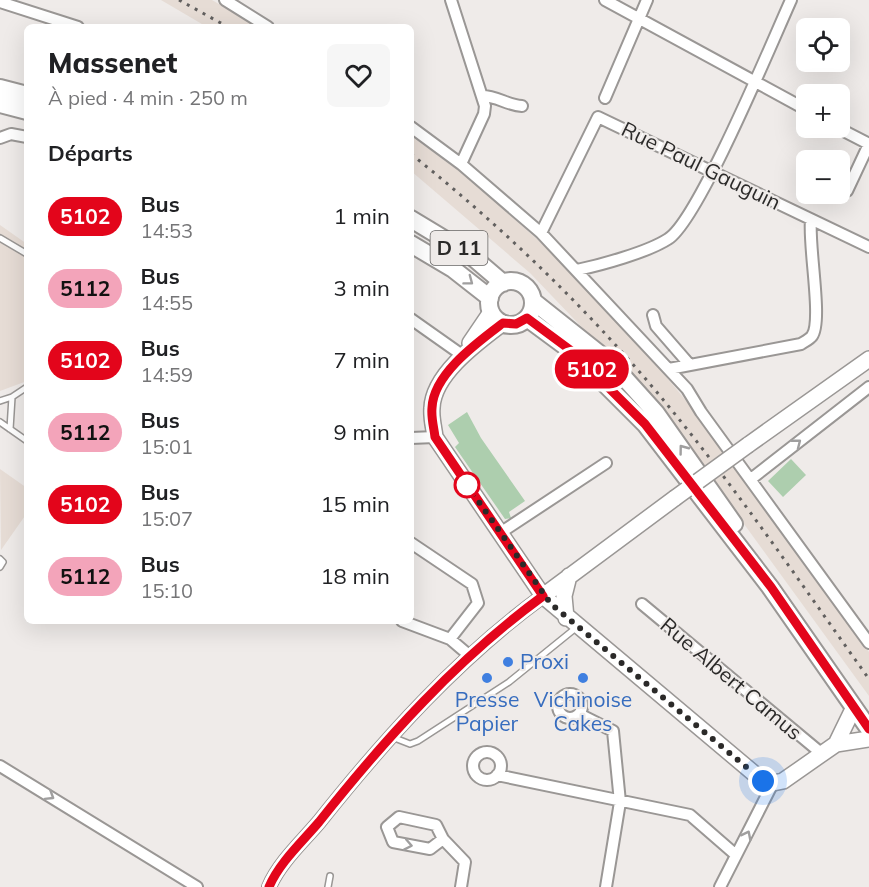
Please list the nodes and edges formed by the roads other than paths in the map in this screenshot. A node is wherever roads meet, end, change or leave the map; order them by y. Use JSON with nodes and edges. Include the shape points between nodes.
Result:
{"nodes":[{"id":1,"x":225,"y":0,"type":"edge"},
{"id":2,"x":451,"y":0,"type":"edge"},
{"id":3,"x":605,"y":0,"type":"edge"},
{"id":4,"x":647,"y":0,"type":"edge"},
{"id":5,"x":791,"y":0,"type":"edge"},
{"id":6,"x":0,"y":2,"type":"edge"},
{"id":7,"x":639,"y":18,"type":"junction"},
{"id":8,"x":69,"y":24,"type":"edge"},
{"id":9,"x":263,"y":24,"type":"edge"},
{"id":10,"x":754,"y":81,"type":"junction"},
{"id":11,"x":0,"y":88,"type":"edge"},
{"id":12,"x":24,"y":94,"type":"edge"},
{"id":13,"x":482,"y":96,"type":"junction"},
{"id":14,"x":605,"y":98,"type":"dead end"},
{"id":15,"x":0,"y":104,"type":"edge"},
{"id":16,"x":796,"y":104,"type":"edge"},
{"id":17,"x":522,"y":106,"type":"dead end"},
{"id":18,"x":24,"y":110,"type":"edge"},
{"id":19,"x":414,"y":129,"type":"edge"},
{"id":20,"x":850,"y":134,"type":"edge"},
{"id":21,"x":24,"y":136,"type":"edge"},
{"id":22,"x":0,"y":138,"type":"edge"},
{"id":23,"x":869,"y":144,"type":"edge"},
{"id":24,"x":462,"y":164,"type":"junction"},
{"id":25,"x":712,"y":170,"type":"junction"},
{"id":26,"x":850,"y":185,"type":"edge"},
{"id":27,"x":811,"y":220,"type":"junction"},
{"id":28,"x":414,"y":221,"type":"edge"},
{"id":29,"x":541,"y":233,"type":"junction"},
{"id":30,"x":0,"y":238,"type":"edge"},
{"id":31,"x":414,"y":246,"type":"edge"},
{"id":32,"x":869,"y":247,"type":"edge"},
{"id":33,"x":24,"y":252,"type":"edge"},
{"id":34,"x":577,"y":270,"type":"junction"},
{"id":35,"x":503,"y":283,"type":"junction"},
{"id":36,"x":533,"y":302,"type":"junction"},
{"id":37,"x":490,"y":305,"type":"junction"},
{"id":38,"x":653,"y":315,"type":"dead end"},
{"id":39,"x":527,"y":318,"type":"junction"},
{"id":40,"x":414,"y":321,"type":"edge"},
{"id":41,"x":503,"y":323,"type":"junction"},
{"id":42,"x":464,"y":353,"type":"junction"},
{"id":43,"x":869,"y":359,"type":"edge"},
{"id":44,"x":689,"y":364,"type":"junction"},
{"id":45,"x":669,"y":369,"type":"junction"},
{"id":46,"x":869,"y":387,"type":"edge"},
{"id":47,"x":24,"y":389,"type":"edge"},
{"id":48,"x":12,"y":397,"type":"junction"},
{"id":49,"x":0,"y":401,"type":"edge"},
{"id":50,"x":0,"y":422,"type":"edge"},
{"id":51,"x":10,"y":429,"type":"junction"},
{"id":52,"x":435,"y":437,"type":"junction"},
{"id":53,"x":414,"y":438,"type":"edge"},
{"id":54,"x":24,"y":439,"type":"edge"},
{"id":55,"x":606,"y":463,"type":"dead end"},
{"id":56,"x":751,"y":479,"type":"junction"},
{"id":57,"x":500,"y":533,"type":"junction"},
{"id":58,"x":414,"y":545,"type":"edge"},
{"id":59,"x":0,"y":559,"type":"edge"},
{"id":60,"x":0,"y":567,"type":"edge"},
{"id":61,"x":568,"y":576,"type":"junction"},
{"id":62,"x":532,"y":579,"type":"junction"},
{"id":63,"x":771,"y":587,"type":"junction"},
{"id":64,"x":543,"y":596,"type":"junction"},
{"id":65,"x":642,"y":604,"type":"dead end"},
{"id":66,"x":572,"y":622,"type":"junction"},
{"id":67,"x":410,"y":624,"type":"edge"},
{"id":68,"x":450,"y":639,"type":"junction"},
{"id":69,"x":869,"y":643,"type":"edge"},
{"id":70,"x":470,"y":656,"type":"junction"},
{"id":71,"x":854,"y":707,"type":"junction"},
{"id":72,"x":579,"y":714,"type":"dead end"},
{"id":73,"x":869,"y":729,"type":"edge"},
{"id":74,"x":391,"y":736,"type":"junction"},
{"id":75,"x":869,"y":739,"type":"edge"},
{"id":76,"x":836,"y":744,"type":"junction"},
{"id":77,"x":821,"y":753,"type":"junction"},
{"id":78,"x":0,"y":766,"type":"edge"},
{"id":79,"x":497,"y":775,"type":"dead end"},
{"id":80,"x":773,"y":783,"type":"junction"},
{"id":81,"x":620,"y":802,"type":"junction"},
{"id":82,"x":443,"y":839,"type":"junction"},
{"id":83,"x":736,"y":855,"type":"junction"},
{"id":84,"x":330,"y":876,"type":"dead end"},
{"id":85,"x":197,"y":887,"type":"edge"},
{"id":86,"x":269,"y":887,"type":"edge"},
{"id":87,"x":328,"y":887,"type":"edge"},
{"id":88,"x":461,"y":887,"type":"edge"},
{"id":89,"x":606,"y":887,"type":"edge"},
{"id":90,"x":720,"y":887,"type":"edge"}],
"edges":[{"from":1,"to":9,"type":"street"},
{"from":2,"to":13,"type":"street"},
{"from":3,"to":7,"type":"street"},
{"from":4,"to":7,"type":"street"},
{"from":5,"to":10,"type":"street"},
{"from":6,"to":8,"type":"street"},
{"from":7,"to":10,"type":"street"},
{"from":7,"to":14,"type":"street"},
{"from":10,"to":16,"type":"street"},
{"from":10,"to":25,"type":"street"},
{"from":11,"to":12,"type":"main road"},
{"from":13,"to":17,"type":"street"},
{"from":13,"to":24,"type":"street","via":[[484,114]]},
{"from":15,"to":18,"type":"main road"},
{"from":19,"to":24,"type":"street"},
{"from":20,"to":23,"type":"street"},
{"from":21,"to":22,"type":"street","via":[[11,134]]},
{"from":23,"to":26,"type":"street"},
{"from":24,"to":29,"type":"street"},
{"from":25,"to":27,"type":"street","name":"Rue Paul Gauguin"},
{"from":25,"to":29,"type":"street","name":"Rue Paul Gauguin","via":[[598,117]]},
{"from":25,"to":34,"type":"street","via":[[690,214],[669,239]]},
{"from":27,"to":32,"type":"street","name":"Rue Paul Gauguin"},
{"from":27,"to":44,"type":"street","via":[[816,321],[812,335],[801,344]]},
{"from":28,"to":35,"type":"main road","number":"D 11","via":[[469,254]]},
{"from":29,"to":34,"type":"street"},
{"from":30,"to":33,"type":"lane"},
{"from":31,"to":37,"type":"main road","number":"D 11","one_way":true,"via":[[466,278]]},
{"from":34,"to":45,"type":"street"},
{"from":35,"to":36,"type":"main road","via":[[523,285]]},
{"from":35,"to":37,"type":"main road","via":[[497,286]]},
{"from":36,"to":39,"type":"main road"},
{"from":63,"to":36,"type":"main road","one_way":true,"via":[[744,540],[656,413],[611,363]]},
{"from":37,"to":41,"type":"main road"},
{"from":37,"to":42,"type":"main road"},
{"from":38,"to":44,"type":"street","via":[[656,326]]},
{"from":39,"to":41,"type":"main road","via":[[516,324]]},
{"from":39,"to":63,"type":"main road","via":[[573,352],[645,424]]},
{"from":40,"to":42,"type":"street"},
{"from":41,"to":42,"type":"main road"},
{"from":42,"to":52,"type":"main road","via":[[444,376],[432,406]]},
{"from":43,"to":61,"type":"main road","bridge":true},
{"from":44,"to":45,"type":"street"},
{"from":45,"to":56,"type":"street"},
{"from":56,"to":46,"type":"street","one_way":true},
{"from":47,"to":48,"type":"lane"},
{"from":48,"to":49,"type":"lane"},
{"from":48,"to":51,"type":"lane"},
{"from":50,"to":51,"type":"lane"},
{"from":51,"to":54,"type":"lane"},
{"from":52,"to":53,"type":"street"},
{"from":52,"to":57,"type":"main road"},
{"from":55,"to":57,"type":"street"},
{"from":56,"to":69,"type":"street"},
{"from":57,"to":62,"type":"main road"},
{"from":58,"to":68,"type":"street","via":[[472,585],[478,603]]},
{"from":59,"to":60,"type":"lane"},
{"from":61,"to":62,"type":"main road"},
{"from":61,"to":64,"type":"main road"},
{"from":61,"to":66,"type":"main road","via":[[564,596]]},
{"from":62,"to":64,"type":"main road"},
{"from":63,"to":71,"type":"main road"},
{"from":64,"to":66,"type":"main road"},
{"from":64,"to":70,"type":"street"},
{"from":65,"to":77,"type":"street","name":"Rue Albert Camus"},
{"from":66,"to":74,"type":"lane","via":[[509,682],[417,741],[403,743]]},
{"from":66,"to":80,"type":"main road","via":[[756,777]]},
{"from":67,"to":68,"type":"street"},
{"from":68,"to":70,"type":"street"},
{"from":70,"to":74,"type":"street"},
{"from":71,"to":73,"type":"main road"},
{"from":71,"to":76,"type":"main road"},
{"from":72,"to":81,"type":"street","via":[[613,731]]},
{"from":74,"to":86,"type":"street"},
{"from":75,"to":76,"type":"main road"},
{"from":76,"to":77,"type":"main road"},
{"from":77,"to":80,"type":"main road","via":[[783,781]]},
{"from":78,"to":85,"type":"street","one_way":true},
{"from":79,"to":81,"type":"street"},
{"from":83,"to":80,"type":"street","one_way":true},
{"from":81,"to":83,"type":"street","via":[[690,815]]},
{"from":81,"to":89,"type":"street"},
{"from":82,"to":82,"type":"street","one_way":true,"via":[[436,825],[399,817],[387,827],[393,842],[429,849]]},
{"from":82,"to":88,"type":"street","via":[[465,862]]},
{"from":83,"to":90,"type":"street"},
{"from":84,"to":87,"type":"lane"}]}
